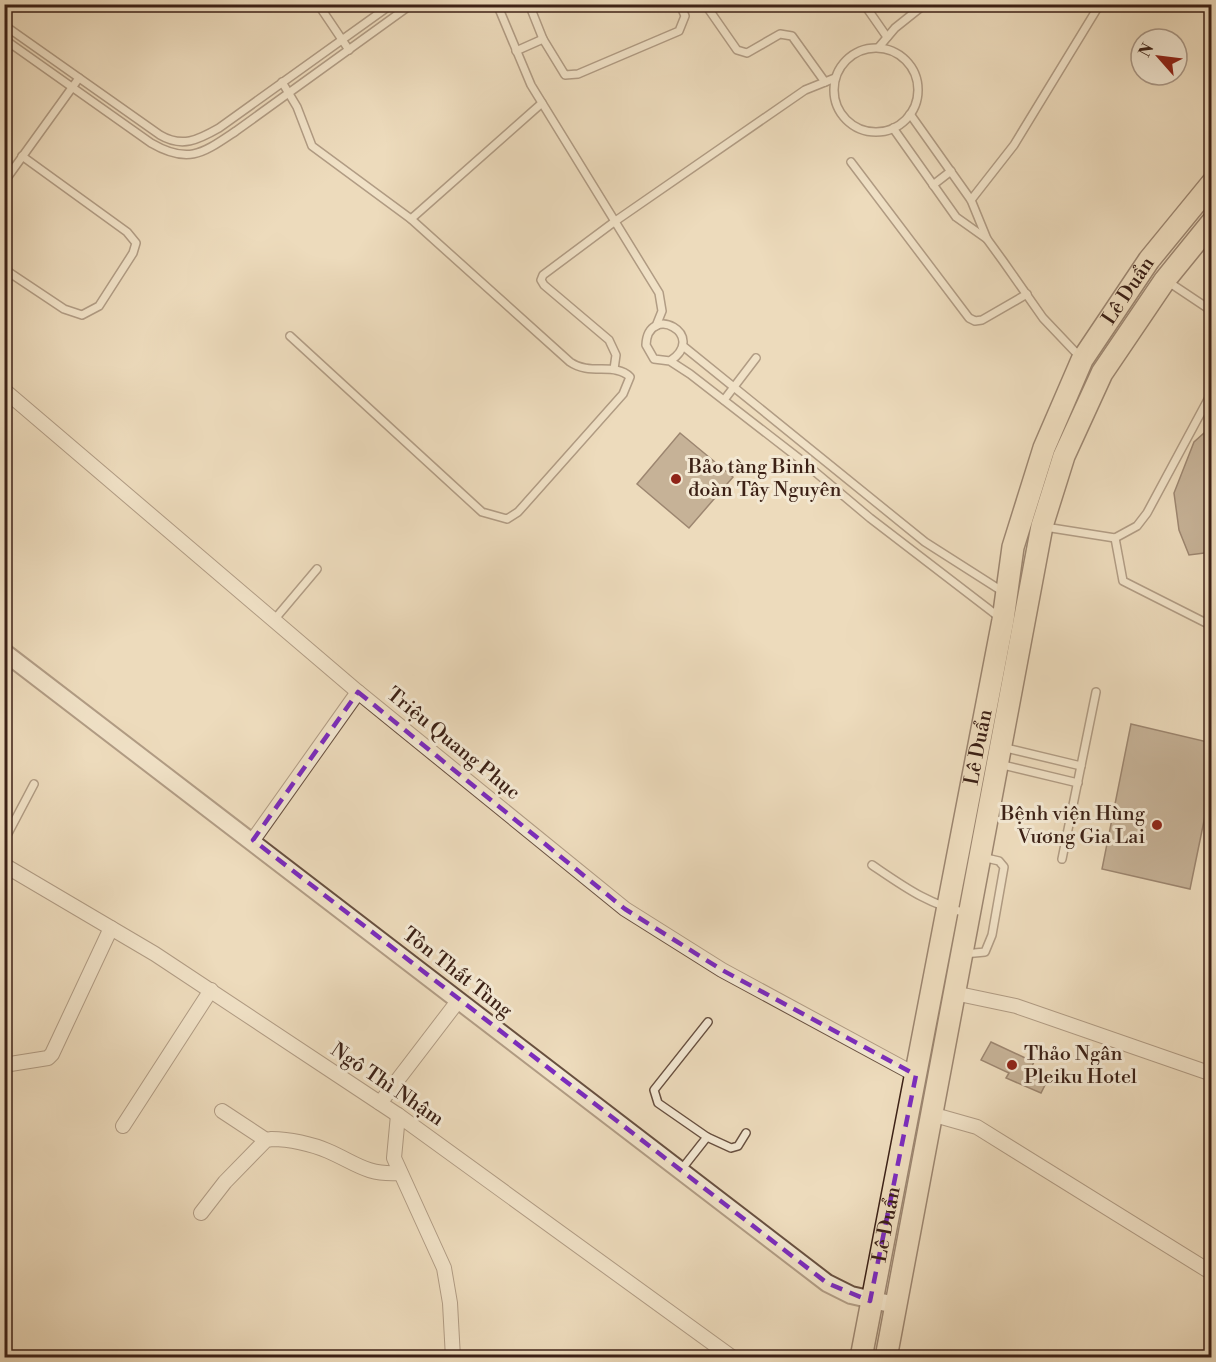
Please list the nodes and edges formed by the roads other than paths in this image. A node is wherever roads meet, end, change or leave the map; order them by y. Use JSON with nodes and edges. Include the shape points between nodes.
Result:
{"nodes":[{"id":1,"x":318,"y":4,"type":"edge"},
{"id":2,"x":392,"y":4,"type":"edge"},
{"id":3,"x":497,"y":4,"type":"edge"},
{"id":4,"x":529,"y":4,"type":"edge"},
{"id":5,"x":680,"y":4,"type":"edge"},
{"id":6,"x":705,"y":4,"type":"edge"},
{"id":7,"x":864,"y":4,"type":"edge"},
{"id":8,"x":925,"y":4,"type":"edge"},
{"id":9,"x":1100,"y":4,"type":"edge"},
{"id":10,"x":409,"y":6,"type":"edge"},
{"id":11,"x":4,"y":25,"type":"edge"},
{"id":12,"x":887,"y":37,"type":"junction"},
{"id":13,"x":22,"y":38,"type":"junction"},
{"id":14,"x":4,"y":39,"type":"edge"},
{"id":15,"x":341,"y":39,"type":"junction"},
{"id":16,"x":543,"y":39,"type":"junction"},
{"id":17,"x":879,"y":47,"type":"junction"},
{"id":18,"x":16,"y":48,"type":"junction"},
{"id":19,"x":349,"y":50,"type":"junction"},
{"id":20,"x":516,"y":51,"type":"junction"},
{"id":21,"x":79,"y":78,"type":"junction"},
{"id":22,"x":835,"y":78,"type":"junction"},
{"id":23,"x":282,"y":82,"type":"junction"},
{"id":24,"x":825,"y":82,"type":"junction"},
{"id":25,"x":71,"y":88,"type":"junction"},
{"id":26,"x":288,"y":93,"type":"junction"},
{"id":27,"x":542,"y":103,"type":"junction"},
{"id":28,"x":910,"y":114,"type":"junction"},
{"id":29,"x":230,"y":120,"type":"junction"},
{"id":30,"x":142,"y":123,"type":"junction"},
{"id":31,"x":893,"y":128,"type":"junction"},
{"id":32,"x":236,"y":131,"type":"junction"},
{"id":33,"x":137,"y":134,"type":"junction"},
{"id":34,"x":22,"y":156,"type":"junction"},
{"id":35,"x":851,"y":162,"type":"dead end"},
{"id":36,"x":4,"y":166,"type":"edge"},
{"id":37,"x":12,"y":171,"type":"junction"},
{"id":38,"x":951,"y":171,"type":"junction"},
{"id":39,"x":4,"y":182,"type":"edge"},
{"id":40,"x":1212,"y":183,"type":"edge"},
{"id":41,"x":933,"y":185,"type":"junction"},
{"id":42,"x":971,"y":200,"type":"junction"},
{"id":43,"x":411,"y":219,"type":"junction"},
{"id":44,"x":615,"y":222,"type":"junction"},
{"id":45,"x":1212,"y":222,"type":"edge"},
{"id":46,"x":987,"y":239,"type":"junction"},
{"id":47,"x":4,"y":269,"type":"edge"},
{"id":48,"x":1165,"y":280,"type":"junction"},
{"id":49,"x":1027,"y":294,"type":"junction"},
{"id":50,"x":1212,"y":311,"type":"edge"},
{"id":51,"x":656,"y":326,"type":"junction"},
{"id":52,"x":290,"y":336,"type":"dead end"},
{"id":53,"x":683,"y":346,"type":"junction"},
{"id":54,"x":756,"y":358,"type":"dead end"},
{"id":55,"x":1082,"y":360,"type":"junction"},
{"id":56,"x":670,"y":361,"type":"junction"},
{"id":57,"x":614,"y":369,"type":"junction"},
{"id":58,"x":1102,"y":372,"type":"junction"},
{"id":59,"x":734,"y":388,"type":"junction"},
{"id":60,"x":4,"y":390,"type":"edge"},
{"id":61,"x":1212,"y":392,"type":"edge"},
{"id":62,"x":724,"y":400,"type":"junction"},
{"id":63,"x":810,"y":447,"type":"junction"},
{"id":64,"x":801,"y":460,"type":"junction"},
{"id":65,"x":882,"y":506,"type":"junction"},
{"id":66,"x":870,"y":518,"type":"junction"},
{"id":67,"x":1042,"y":526,"type":"junction"},
{"id":68,"x":1115,"y":538,"type":"junction"},
{"id":69,"x":925,"y":542,"type":"junction"},
{"id":70,"x":916,"y":554,"type":"junction"},
{"id":71,"x":317,"y":569,"type":"dead end"},
{"id":72,"x":1007,"y":595,"type":"junction"},
{"id":73,"x":274,"y":620,"type":"junction"},
{"id":74,"x":1003,"y":620,"type":"junction"},
{"id":75,"x":1212,"y":626,"type":"edge"},
{"id":76,"x":4,"y":652,"type":"edge"},
{"id":77,"x":358,"y":692,"type":"junction"},
{"id":78,"x":1096,"y":692,"type":"dead end"},
{"id":79,"x":998,"y":754,"type":"junction"},
{"id":80,"x":1081,"y":766,"type":"junction"},
{"id":81,"x":1078,"y":783,"type":"junction"},
{"id":82,"x":34,"y":784,"type":"dead end"},
{"id":83,"x":253,"y":840,"type":"junction"},
{"id":84,"x":4,"y":841,"type":"edge"},
{"id":85,"x":980,"y":856,"type":"junction"},
{"id":86,"x":1062,"y":859,"type":"dead end"},
{"id":87,"x":4,"y":865,"type":"edge"},
{"id":88,"x":872,"y":865,"type":"dead end"},
{"id":89,"x":946,"y":909,"type":"junction"},
{"id":90,"x":969,"y":913,"type":"junction"},
{"id":91,"x":111,"y":928,"type":"junction"},
{"id":92,"x":961,"y":954,"type":"junction"},
{"id":93,"x":211,"y":990,"type":"junction"},
{"id":94,"x":954,"y":993,"type":"junction"},
{"id":95,"x":458,"y":1001,"type":"junction"},
{"id":96,"x":708,"y":1022,"type":"dead end"},
{"id":97,"x":4,"y":1065,"type":"edge"},
{"id":98,"x":1212,"y":1074,"type":"edge"},
{"id":99,"x":916,"y":1075,"type":"junction"},
{"id":100,"x":380,"y":1103,"type":"junction"},
{"id":101,"x":222,"y":1112,"type":"dead end"},
{"id":102,"x":931,"y":1114,"type":"junction"},
{"id":103,"x":398,"y":1115,"type":"junction"},
{"id":104,"x":123,"y":1126,"type":"dead end"},
{"id":105,"x":746,"y":1133,"type":"dead end"},
{"id":106,"x":706,"y":1137,"type":"junction"},
{"id":107,"x":266,"y":1140,"type":"junction"},
{"id":108,"x":681,"y":1170,"type":"junction"},
{"id":109,"x":399,"y":1173,"type":"junction"},
{"id":110,"x":201,"y":1213,"type":"dead end"},
{"id":111,"x":1212,"y":1273,"type":"edge"},
{"id":112,"x":870,"y":1300,"type":"junction"},
{"id":113,"x":895,"y":1305,"type":"junction"},
{"id":114,"x":892,"y":1356,"type":"edge"},
{"id":115,"x":453,"y":1358,"type":"edge"},
{"id":116,"x":733,"y":1358,"type":"edge"},
{"id":117,"x":861,"y":1358,"type":"edge"}],
"edges":[{"from":1,"to":15,"type":"lane"},
{"from":2,"to":15,"type":"lane"},
{"from":3,"to":20,"type":"lane"},
{"from":4,"to":16,"type":"lane"},
{"from":5,"to":16,"type":"lane","via":[[685,16],[679,31],[578,74],[566,75]]},
{"from":6,"to":24,"type":"lane","via":[[737,50],[747,53],[780,34],[792,36]]},
{"from":7,"to":12,"type":"lane"},
{"from":8,"to":12,"type":"lane"},
{"from":9,"to":42,"type":"lane","via":[[1014,145]]},
{"from":10,"to":19,"type":"lane"},
{"from":11,"to":13,"type":"lane"},
{"from":12,"to":17,"type":"lane"},
{"from":13,"to":18,"type":"lane"},
{"from":13,"to":21,"type":"lane"},
{"from":14,"to":18,"type":"lane"},
{"from":15,"to":19,"type":"lane"},
{"from":15,"to":23,"type":"lane"},
{"from":16,"to":20,"type":"lane"},
{"from":17,"to":22,"type":"lane","via":[[859,50],[846,59]]},
{"from":17,"to":28,"type":"lane","via":[[903,57],[913,69],[918,84],[917,100]]},
{"from":18,"to":25,"type":"lane"},
{"from":19,"to":26,"type":"lane"},
{"from":20,"to":27,"type":"lane"},
{"from":21,"to":25,"type":"lane"},
{"from":21,"to":30,"type":"lane"},
{"from":22,"to":24,"type":"lane"},
{"from":22,"to":31,"type":"lane","via":[[835,103],[848,122],[869,132]]},
{"from":23,"to":26,"type":"lane"},
{"from":23,"to":29,"type":"lane"},
{"from":24,"to":44,"type":"lane","via":[[805,90]]},
{"from":25,"to":33,"type":"lane"},
{"from":25,"to":34,"type":"lane"},
{"from":26,"to":32,"type":"lane"},
{"from":26,"to":43,"type":"lane","via":[[312,146]]},
{"from":27,"to":43,"type":"lane"},
{"from":27,"to":44,"type":"lane"},
{"from":28,"to":31,"type":"lane"},
{"from":28,"to":38,"type":"lane"},
{"from":29,"to":30,"type":"lane","via":[[201,139],[183,142],[167,140]]},
{"from":29,"to":32,"type":"lane"},
{"from":30,"to":33,"type":"lane"},
{"from":31,"to":41,"type":"lane"},
{"from":32,"to":33,"type":"lane","via":[[208,149],[182,156]]},
{"from":34,"to":37,"type":"lane"},
{"from":34,"to":47,"type":"lane","via":[[127,232],[136,243],[99,306],[82,315],[64,309]]},
{"from":35,"to":49,"type":"lane","via":[[969,318],[982,320]]},
{"from":36,"to":37,"type":"lane"},
{"from":37,"to":39,"type":"lane"},
{"from":38,"to":41,"type":"lane"},
{"from":38,"to":42,"type":"lane"},
{"from":40,"to":55,"type":"main road","name":"Lê Duẩn","via":[[1149,260]]},
{"from":41,"to":46,"type":"lane","via":[[956,217]]},
{"from":42,"to":46,"type":"lane"},
{"from":43,"to":57,"type":"lane","via":[[570,362],[586,370]]},
{"from":44,"to":51,"type":"lane","via":[[659,293],[662,311]]},
{"from":44,"to":57,"type":"lane","via":[[541,280],[609,340],[616,355]]},
{"from":45,"to":48,"type":"main road","name":"Lê Duẩn"},
{"from":46,"to":49,"type":"lane"},
{"from":48,"to":50,"type":"lane"},
{"from":48,"to":58,"type":"main road","name":"Lê Duẩn"},
{"from":49,"to":55,"type":"lane","via":[[1043,318]]},
{"from":51,"to":53,"type":"lane","via":[[676,327]]},
{"from":51,"to":56,"type":"lane","via":[[646,338],[646,345],[654,358]]},
{"from":52,"to":57,"type":"lane","via":[[482,512],[507,519],[518,512],[623,394],[630,377]]},
{"from":53,"to":56,"type":"lane"},
{"from":53,"to":59,"type":"lane"},
{"from":54,"to":59,"type":"lane"},
{"from":55,"to":58,"type":"main road"},
{"from":55,"to":72,"type":"main road","name":"Lê Duẩn","via":[[1044,448],[1013,547]]},
{"from":56,"to":62,"type":"lane"},
{"from":58,"to":67,"type":"main road","name":"Lê Duẩn","via":[[1064,456]]},
{"from":59,"to":62,"type":"lane"},
{"from":59,"to":63,"type":"lane"},
{"from":60,"to":73,"type":"street","name":"Triệu Quang Phục"},
{"from":61,"to":68,"type":"lane","via":[[1147,513],[1137,526]]},
{"from":62,"to":64,"type":"lane"},
{"from":63,"to":64,"type":"lane"},
{"from":63,"to":65,"type":"lane"},
{"from":64,"to":66,"type":"lane"},
{"from":65,"to":66,"type":"lane"},
{"from":65,"to":69,"type":"lane"},
{"from":66,"to":70,"type":"lane"},
{"from":67,"to":68,"type":"lane"},
{"from":67,"to":79,"type":"main road","name":"Lê Duẩn"},
{"from":68,"to":75,"type":"lane","via":[[1123,581]]},
{"from":69,"to":70,"type":"lane"},
{"from":69,"to":72,"type":"lane"},
{"from":70,"to":74,"type":"lane"},
{"from":71,"to":73,"type":"lane"},
{"from":72,"to":74,"type":"main road","name":"Lê Duẩn"},
{"from":73,"to":77,"type":"street","name":"Triệu Quang Phục"},
{"from":74,"to":89,"type":"main road","name":"Lê Duẩn"},
{"from":76,"to":83,"type":"street","name":"Tôn Thất Tùng"},
{"from":77,"to":83,"type":"street"},
{"from":77,"to":99,"type":"street","name":"Triệu Quang Phục","via":[[625,909],[722,970]]},
{"from":78,"to":80,"type":"lane"},
{"from":79,"to":80,"type":"lane"},
{"from":79,"to":81,"type":"lane"},
{"from":79,"to":85,"type":"main road","name":"Lê Duẩn"},
{"from":80,"to":81,"type":"lane"},
{"from":81,"to":86,"type":"lane"},
{"from":82,"to":84,"type":"lane"},
{"from":83,"to":95,"type":"street","name":"Tôn Thất Tùng"},
{"from":85,"to":90,"type":"main road","name":"Lê Duẩn"},
{"from":85,"to":92,"type":"lane","via":[[999,861],[1004,867],[992,935],[985,952]]},
{"from":87,"to":91,"type":"street","name":"Ngô Thì Nhậm"},
{"from":88,"to":89,"type":"lane","via":[[915,895]]},
{"from":89,"to":90,"type":"lane"},
{"from":89,"to":99,"type":"main road","name":"Lê Duẩn"},
{"from":90,"to":92,"type":"main road","name":"Lê Duẩn"},
{"from":91,"to":93,"type":"street","name":"Ngô Thì Nhậm"},
{"from":91,"to":97,"type":"street","via":[[52,1054],[48,1058]]},
{"from":92,"to":94,"type":"main road","name":"Lê Duẩn"},
{"from":93,"to":100,"type":"street","name":"Ngô Thì Nhậm"},
{"from":93,"to":104,"type":"street"},
{"from":94,"to":98,"type":"street","via":[[1016,1006]]},
{"from":94,"to":102,"type":"main road","name":"Lê Duẩn"},
{"from":95,"to":100,"type":"street"},
{"from":95,"to":108,"type":"street","name":"Tôn Thất Tùng"},
{"from":96,"to":106,"type":"lane","via":[[654,1090],[658,1103]]},
{"from":99,"to":112,"type":"main road","name":"Lê Duẩn"},
{"from":100,"to":103,"type":"street","name":"Ngô Thì Nhậm"},
{"from":101,"to":107,"type":"street"},
{"from":102,"to":111,"type":"street","via":[[977,1126]]},
{"from":102,"to":113,"type":"main road","name":"Lê Duẩn"},
{"from":103,"to":109,"type":"street","via":[[394,1158]]},
{"from":103,"to":116,"type":"street","name":"Ngô Thì Nhậm"},
{"from":105,"to":106,"type":"lane","via":[[735,1147]]},
{"from":106,"to":108,"type":"lane"},
{"from":107,"to":109,"type":"street","via":[[315,1146],[359,1168],[379,1174]]},
{"from":107,"to":110,"type":"street"},
{"from":108,"to":112,"type":"street","name":"Tôn Thất Tùng","via":[[827,1283]]},
{"from":109,"to":115,"type":"street","via":[[444,1268]]},
{"from":112,"to":113,"type":"street","name":"Tôn Thất Tùng"},
{"from":112,"to":117,"type":"main road","name":"Lê Duẩn"},
{"from":113,"to":114,"type":"main road","name":"Lê Duẩn"}]}
